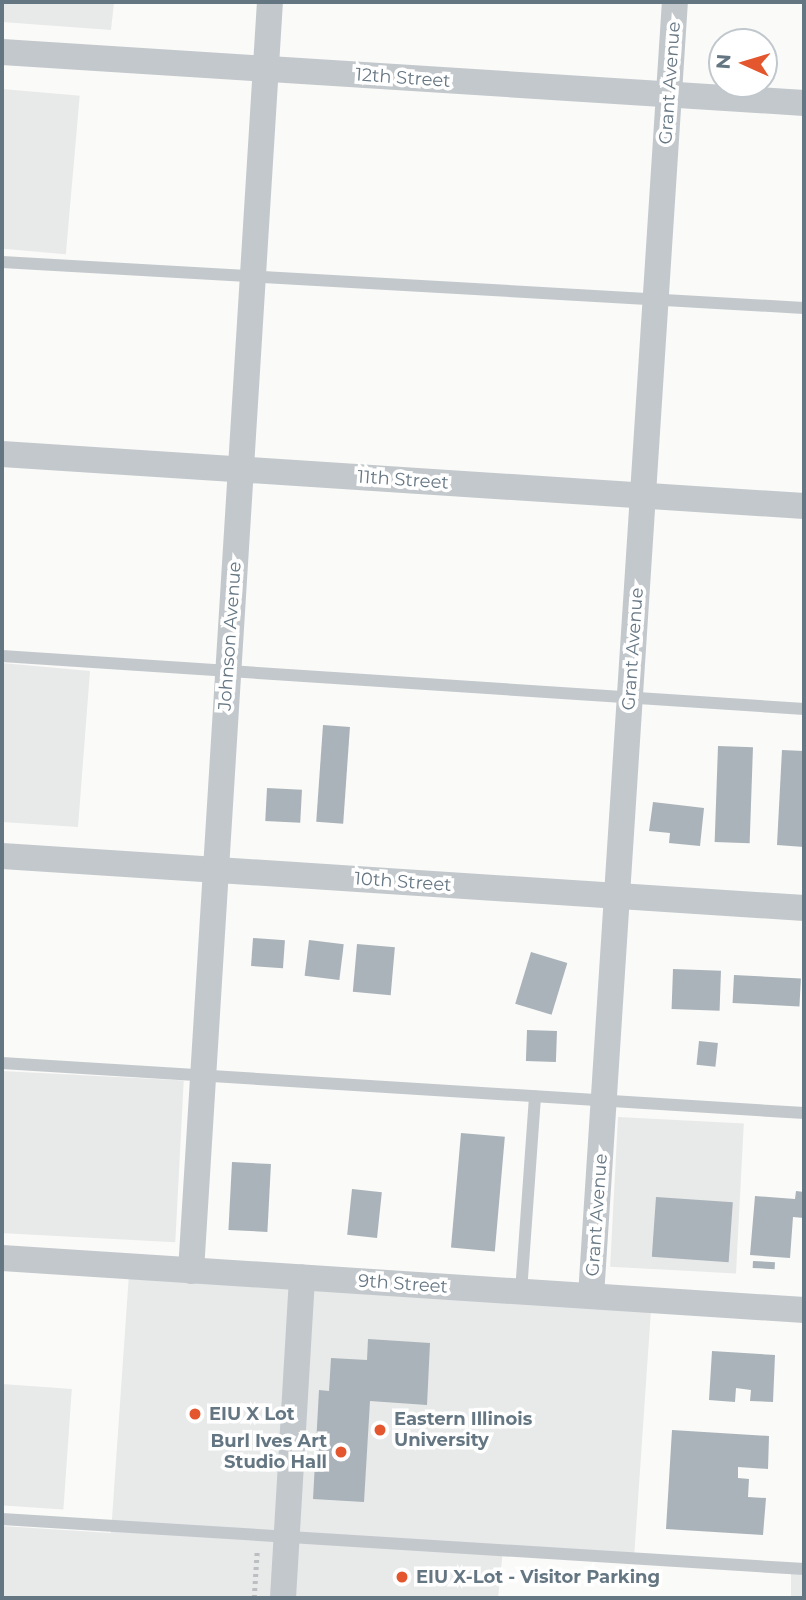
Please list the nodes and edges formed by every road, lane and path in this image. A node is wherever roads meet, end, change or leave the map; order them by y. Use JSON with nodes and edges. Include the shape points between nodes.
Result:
{"nodes":[{"id":1,"x":270,"y":2,"type":"edge"},
{"id":2,"x":676,"y":2,"type":"edge"},
{"id":3,"x":2,"y":52,"type":"edge"},
{"id":4,"x":266,"y":69,"type":"junction"},
{"id":5,"x":669,"y":95,"type":"junction"},
{"id":6,"x":804,"y":103,"type":"edge"},
{"id":7,"x":2,"y":262,"type":"edge"},
{"id":8,"x":253,"y":273,"type":"junction"},
{"id":9,"x":655,"y":298,"type":"junction"},
{"id":10,"x":804,"y":308,"type":"edge"},
{"id":11,"x":2,"y":454,"type":"edge"},
{"id":12,"x":240,"y":470,"type":"junction"},
{"id":13,"x":643,"y":495,"type":"junction"},
{"id":14,"x":804,"y":506,"type":"edge"},
{"id":15,"x":2,"y":656,"type":"edge"},
{"id":16,"x":228,"y":671,"type":"junction"},
{"id":17,"x":630,"y":699,"type":"junction"},
{"id":18,"x":804,"y":709,"type":"edge"},
{"id":19,"x":2,"y":856,"type":"edge"},
{"id":20,"x":216,"y":870,"type":"junction"},
{"id":21,"x":617,"y":895,"type":"junction"},
{"id":22,"x":804,"y":908,"type":"edge"},
{"id":23,"x":2,"y":1063,"type":"edge"},
{"id":24,"x":203,"y":1075,"type":"junction"},
{"id":25,"x":535,"y":1096,"type":"junction"},
{"id":26,"x":604,"y":1101,"type":"junction"},
{"id":27,"x":804,"y":1113,"type":"edge"},
{"id":28,"x":2,"y":1258,"type":"edge"},
{"id":29,"x":191,"y":1271,"type":"junction"},
{"id":30,"x":302,"y":1278,"type":"junction"},
{"id":31,"x":521,"y":1292,"type":"junction"},
{"id":32,"x":591,"y":1296,"type":"junction"},
{"id":33,"x":804,"y":1310,"type":"edge"},
{"id":34,"x":2,"y":1519,"type":"edge"},
{"id":35,"x":258,"y":1534,"type":"junction"},
{"id":36,"x":286,"y":1536,"type":"junction"},
{"id":37,"x":804,"y":1569,"type":"edge"},
{"id":38,"x":254,"y":1598,"type":"edge"},
{"id":39,"x":283,"y":1598,"type":"edge"}],
"edges":[{"from":1,"to":4,"type":"street","name":"Johnson Avenue"},
{"from":2,"to":5,"type":"street","name":"Grant Avenue"},
{"from":3,"to":4,"type":"street","name":"12th Street"},
{"from":4,"to":5,"type":"street","name":"12th Street"},
{"from":4,"to":8,"type":"street","name":"Johnson Avenue"},
{"from":5,"to":6,"type":"street","name":"12th Street"},
{"from":5,"to":9,"type":"street","name":"Grant Avenue"},
{"from":7,"to":8,"type":"lane"},
{"from":8,"to":9,"type":"lane"},
{"from":8,"to":12,"type":"street","name":"Johnson Avenue"},
{"from":9,"to":10,"type":"lane"},
{"from":9,"to":13,"type":"street","name":"Grant Avenue"},
{"from":11,"to":12,"type":"street","name":"11th Street"},
{"from":12,"to":13,"type":"street","name":"11th Street"},
{"from":12,"to":16,"type":"street","name":"Johnson Avenue"},
{"from":13,"to":14,"type":"street","name":"11th Street"},
{"from":13,"to":17,"type":"street","name":"Grant Avenue"},
{"from":15,"to":16,"type":"lane"},
{"from":16,"to":17,"type":"lane"},
{"from":16,"to":20,"type":"street","name":"Johnson Avenue"},
{"from":17,"to":18,"type":"lane"},
{"from":17,"to":21,"type":"street","name":"Grant Avenue"},
{"from":19,"to":20,"type":"street","name":"10th Street"},
{"from":20,"to":21,"type":"street","name":"10th Street"},
{"from":20,"to":24,"type":"street","name":"Johnson Avenue"},
{"from":21,"to":22,"type":"street","name":"10th Street"},
{"from":21,"to":26,"type":"street","name":"Grant Avenue"},
{"from":23,"to":24,"type":"lane"},
{"from":24,"to":25,"type":"lane"},
{"from":24,"to":29,"type":"street","name":"Johnson Avenue"},
{"from":25,"to":26,"type":"lane"},
{"from":25,"to":31,"type":"lane"},
{"from":26,"to":27,"type":"lane"},
{"from":26,"to":32,"type":"street","name":"Grant Avenue"},
{"from":28,"to":29,"type":"street","name":"9th Street"},
{"from":29,"to":30,"type":"street","name":"9th Street"},
{"from":30,"to":31,"type":"street","name":"9th Street"},
{"from":30,"to":36,"type":"street"},
{"from":31,"to":32,"type":"street","name":"9th Street"},
{"from":32,"to":33,"type":"street","name":"9th Street"},
{"from":34,"to":35,"type":"lane"},
{"from":35,"to":36,"type":"lane"},
{"from":35,"to":38,"type":"path"},
{"from":36,"to":37,"type":"lane"},
{"from":36,"to":39,"type":"street"}]}
